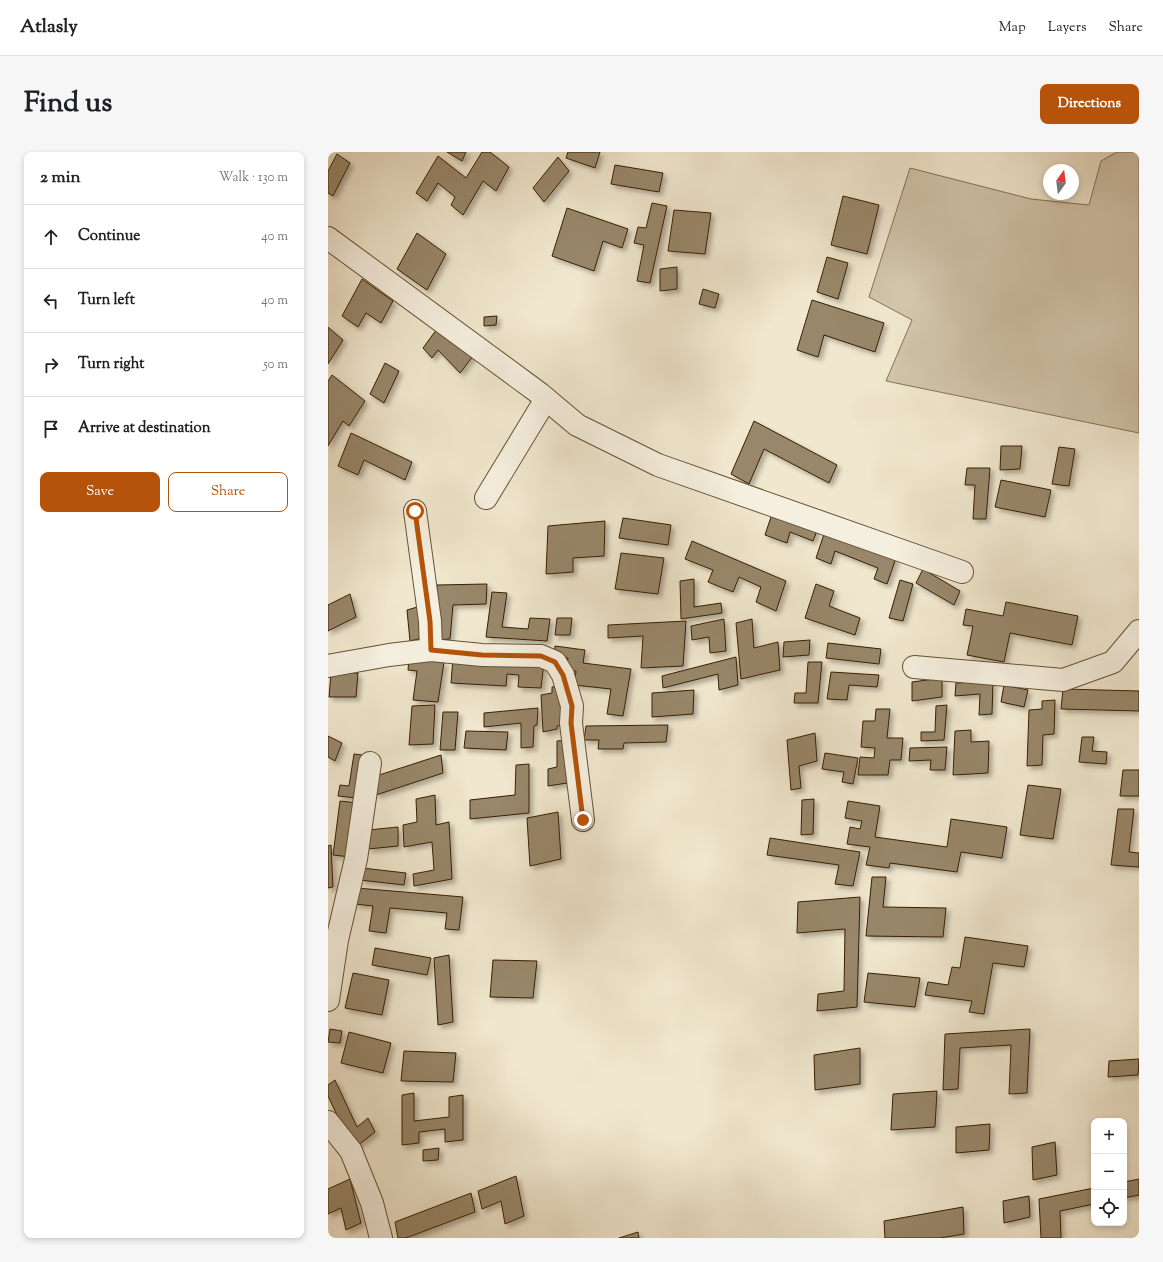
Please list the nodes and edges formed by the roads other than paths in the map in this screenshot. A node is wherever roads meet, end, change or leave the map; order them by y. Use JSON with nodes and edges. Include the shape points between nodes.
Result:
{"nodes":[{"id":1,"x":328,"y":238,"type":"edge"},
{"id":2,"x":546,"y":400,"type":"junction"},
{"id":3,"x":486,"y":498,"type":"dead end"},
{"id":4,"x":415,"y":511,"type":"dead end"},
{"id":5,"x":962,"y":572,"type":"dead end"},
{"id":6,"x":1139,"y":631,"type":"edge"},
{"id":7,"x":431,"y":650,"type":"junction"},
{"id":8,"x":328,"y":666,"type":"edge"},
{"id":9,"x":914,"y":667,"type":"dead end"},
{"id":10,"x":370,"y":762,"type":"dead end"},
{"id":11,"x":583,"y":820,"type":"dead end"},
{"id":12,"x":328,"y":1000,"type":"edge"},
{"id":13,"x":328,"y":1122,"type":"edge"},
{"id":14,"x":381,"y":1238,"type":"edge"}],
"edges":[{"from":1,"to":2,"type":"street"},
{"from":2,"to":3,"type":"street"},
{"from":2,"to":5,"type":"street","via":[[577,425],[658,465]]},
{"from":4,"to":7,"type":"street","via":[[430,621]]},
{"from":6,"to":9,"type":"street","via":[[1113,662],[1063,680]]},
{"from":7,"to":8,"type":"street","via":[[389,654]]},
{"from":7,"to":11,"type":"street","via":[[482,655],[541,656],[555,662],[563,675],[572,706],[571,723]]},
{"from":10,"to":12,"type":"street","via":[[356,860],[337,940]]},
{"from":13,"to":14,"type":"street","via":[[351,1151],[372,1203]]}]}
